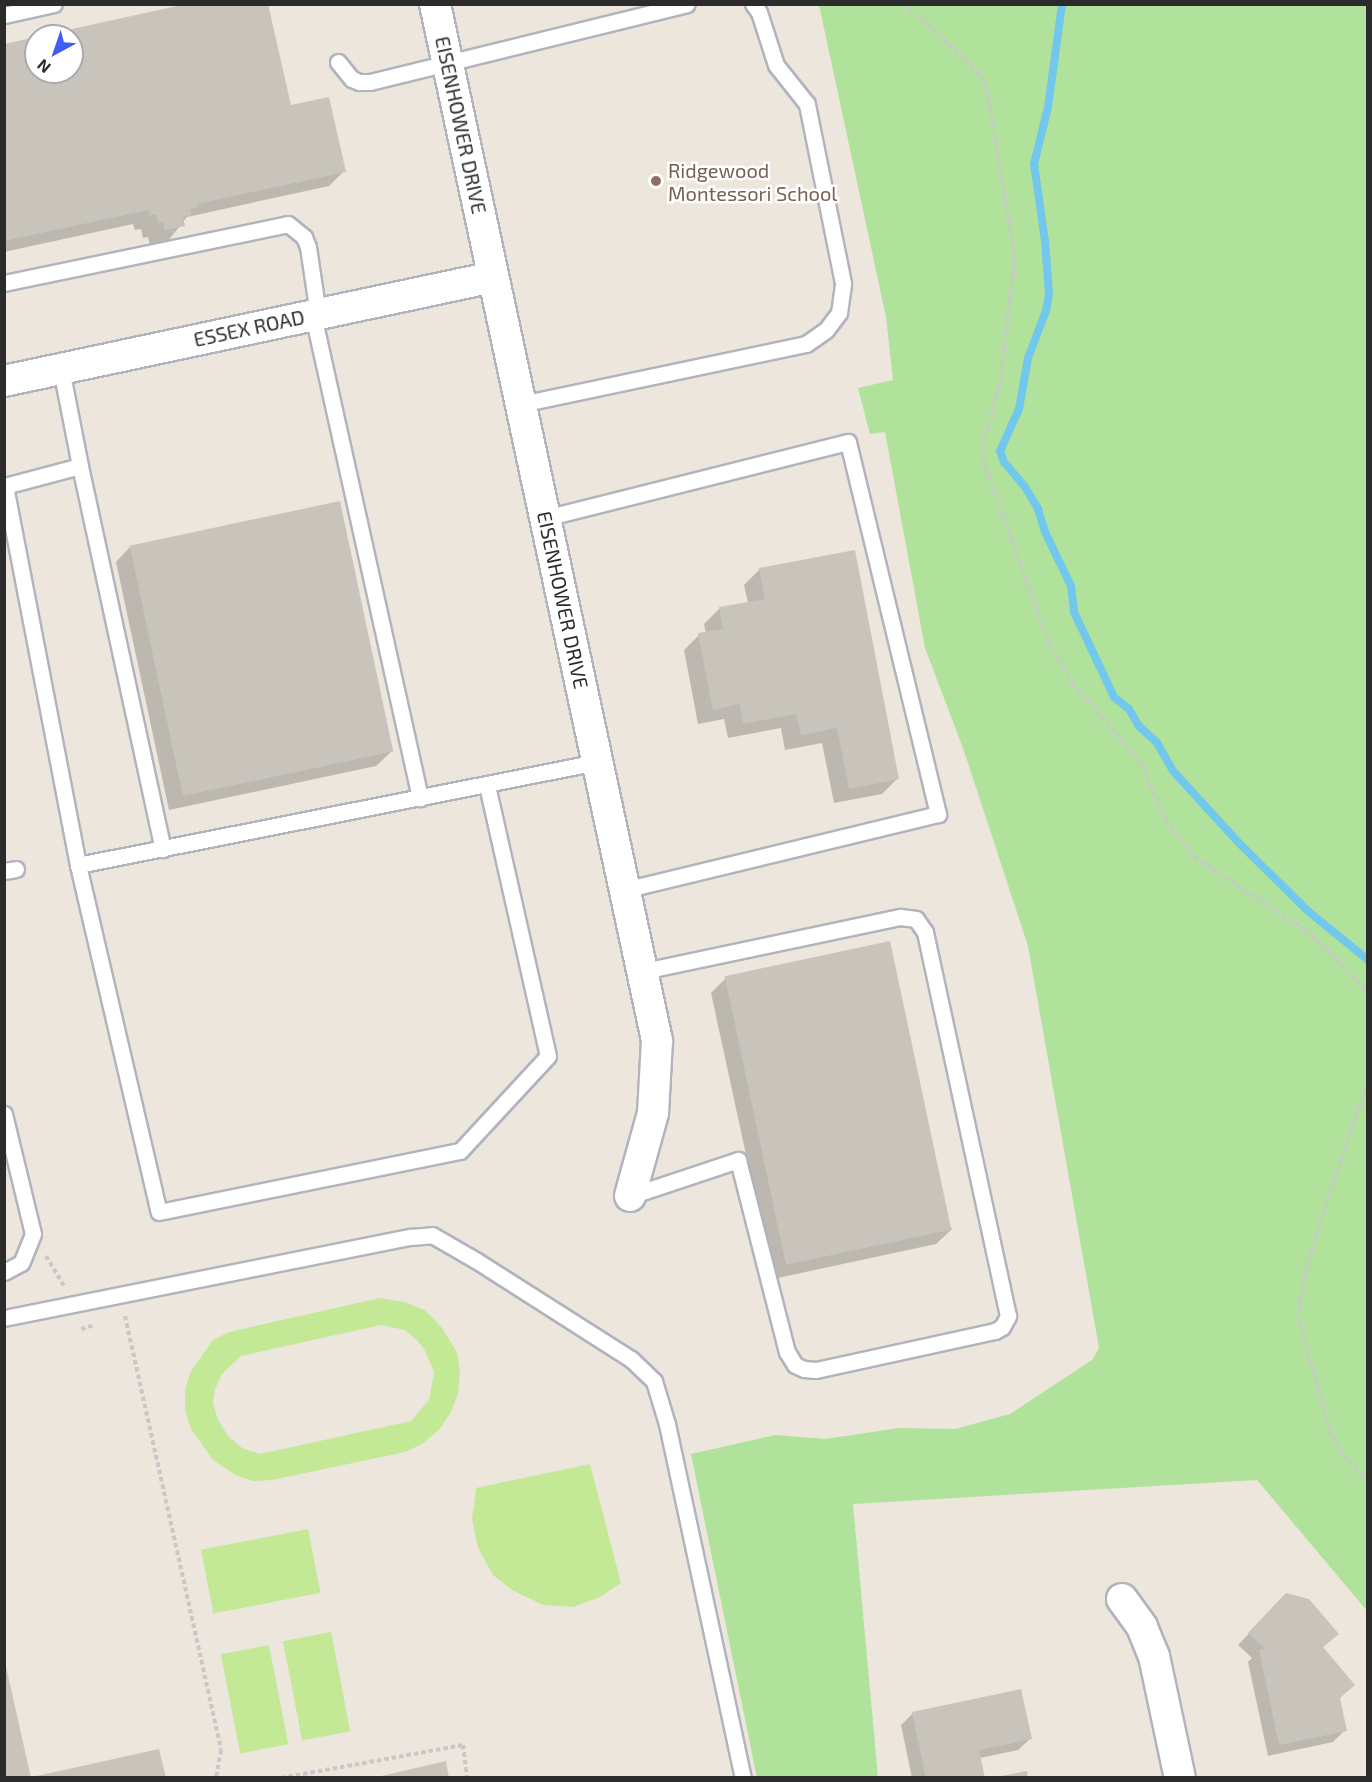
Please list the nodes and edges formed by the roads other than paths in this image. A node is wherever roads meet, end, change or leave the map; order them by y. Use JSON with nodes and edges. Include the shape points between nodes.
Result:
{"nodes":[{"id":1,"x":54,"y":4,"type":"edge"},
{"id":2,"x":435,"y":4,"type":"edge"},
{"id":3,"x":687,"y":4,"type":"edge"},
{"id":4,"x":753,"y":4,"type":"edge"},
{"id":5,"x":4,"y":15,"type":"edge"},
{"id":6,"x":338,"y":62,"type":"dead end"},
{"id":7,"x":447,"y":62,"type":"junction"},
{"id":8,"x":493,"y":277,"type":"junction"},
{"id":9,"x":4,"y":283,"type":"edge"},
{"id":10,"x":316,"y":314,"type":"junction"},
{"id":11,"x":61,"y":369,"type":"junction"},
{"id":12,"x":4,"y":381,"type":"edge"},
{"id":13,"x":520,"y":404,"type":"junction"},
{"id":14,"x":80,"y":466,"type":"junction"},
{"id":15,"x":545,"y":518,"type":"junction"},
{"id":16,"x":597,"y":762,"type":"junction"},
{"id":17,"x":488,"y":785,"type":"junction"},
{"id":18,"x":420,"y":798,"type":"junction"},
{"id":19,"x":163,"y":849,"type":"junction"},
{"id":20,"x":78,"y":866,"type":"junction"},
{"id":21,"x":624,"y":890,"type":"junction"},
{"id":22,"x":643,"y":971,"type":"junction"},
{"id":23,"x":4,"y":1114,"type":"edge"},
{"id":24,"x":630,"y":1196,"type":"joint"},
{"id":25,"x":4,"y":1272,"type":"edge"},
{"id":26,"x":4,"y":1318,"type":"edge"},
{"id":27,"x":1122,"y":1599,"type":"dead end"},
{"id":28,"x":743,"y":1778,"type":"edge"},
{"id":29,"x":1180,"y":1778,"type":"edge"}],
"edges":[{"from":1,"to":5,"type":"lane"},
{"from":2,"to":7,"type":"street","name":"EISENHOWER DRIVE"},
{"from":3,"to":7,"type":"lane"},
{"from":4,"to":13,"type":"lane","via":[[776,65],[807,104],[843,283],[839,314],[826,330],[806,344]]},
{"from":6,"to":7,"type":"lane","via":[[346,74],[359,82],[370,82]]},
{"from":7,"to":8,"type":"street","name":"EISENHOWER DRIVE"},
{"from":8,"to":10,"type":"street","name":"ESSEX ROAD"},
{"from":8,"to":13,"type":"street","name":"EISENHOWER DRIVE"},
{"from":9,"to":10,"type":"lane","via":[[288,224],[304,237],[308,248]]},
{"from":10,"to":11,"type":"street","name":"ESSEX ROAD"},
{"from":10,"to":18,"type":"lane"},
{"from":11,"to":12,"type":"street","name":"ESSEX ROAD"},
{"from":11,"to":14,"type":"lane"},
{"from":13,"to":15,"type":"street","name":"EISENHOWER DRIVE"},
{"from":14,"to":19,"type":"lane"},
{"from":14,"to":20,"type":"lane","via":[[5,486]]},
{"from":15,"to":16,"type":"street","name":"EISENHOWER DRIVE"},
{"from":15,"to":21,"type":"lane","via":[[848,442],[938,814]]},
{"from":16,"to":17,"type":"lane"},
{"from":16,"to":21,"type":"street","name":"EISENHOWER DRIVE"},
{"from":17,"to":18,"type":"lane"},
{"from":17,"to":20,"type":"lane","via":[[548,1056],[460,1151],[159,1212]]},
{"from":18,"to":19,"type":"lane"},
{"from":19,"to":20,"type":"lane"},
{"from":21,"to":22,"type":"street","name":"EISENHOWER DRIVE"},
{"from":22,"to":24,"type":"street","name":"EISENHOWER DRIVE","via":[[657,1040],[653,1113]]},
{"from":22,"to":24,"type":"lane","via":[[900,917],[916,919],[925,932],[1008,1316],[1002,1327],[995,1330],[816,1370],[804,1369],[795,1365],[787,1352],[738,1160]]},
{"from":23,"to":25,"type":"lane","via":[[33,1234],[21,1263]]},
{"from":26,"to":28,"type":"lane","via":[[432,1235],[631,1359],[654,1381],[662,1402]]},
{"from":27,"to":29,"type":"street","via":[[1142,1627],[1154,1656]]}]}
